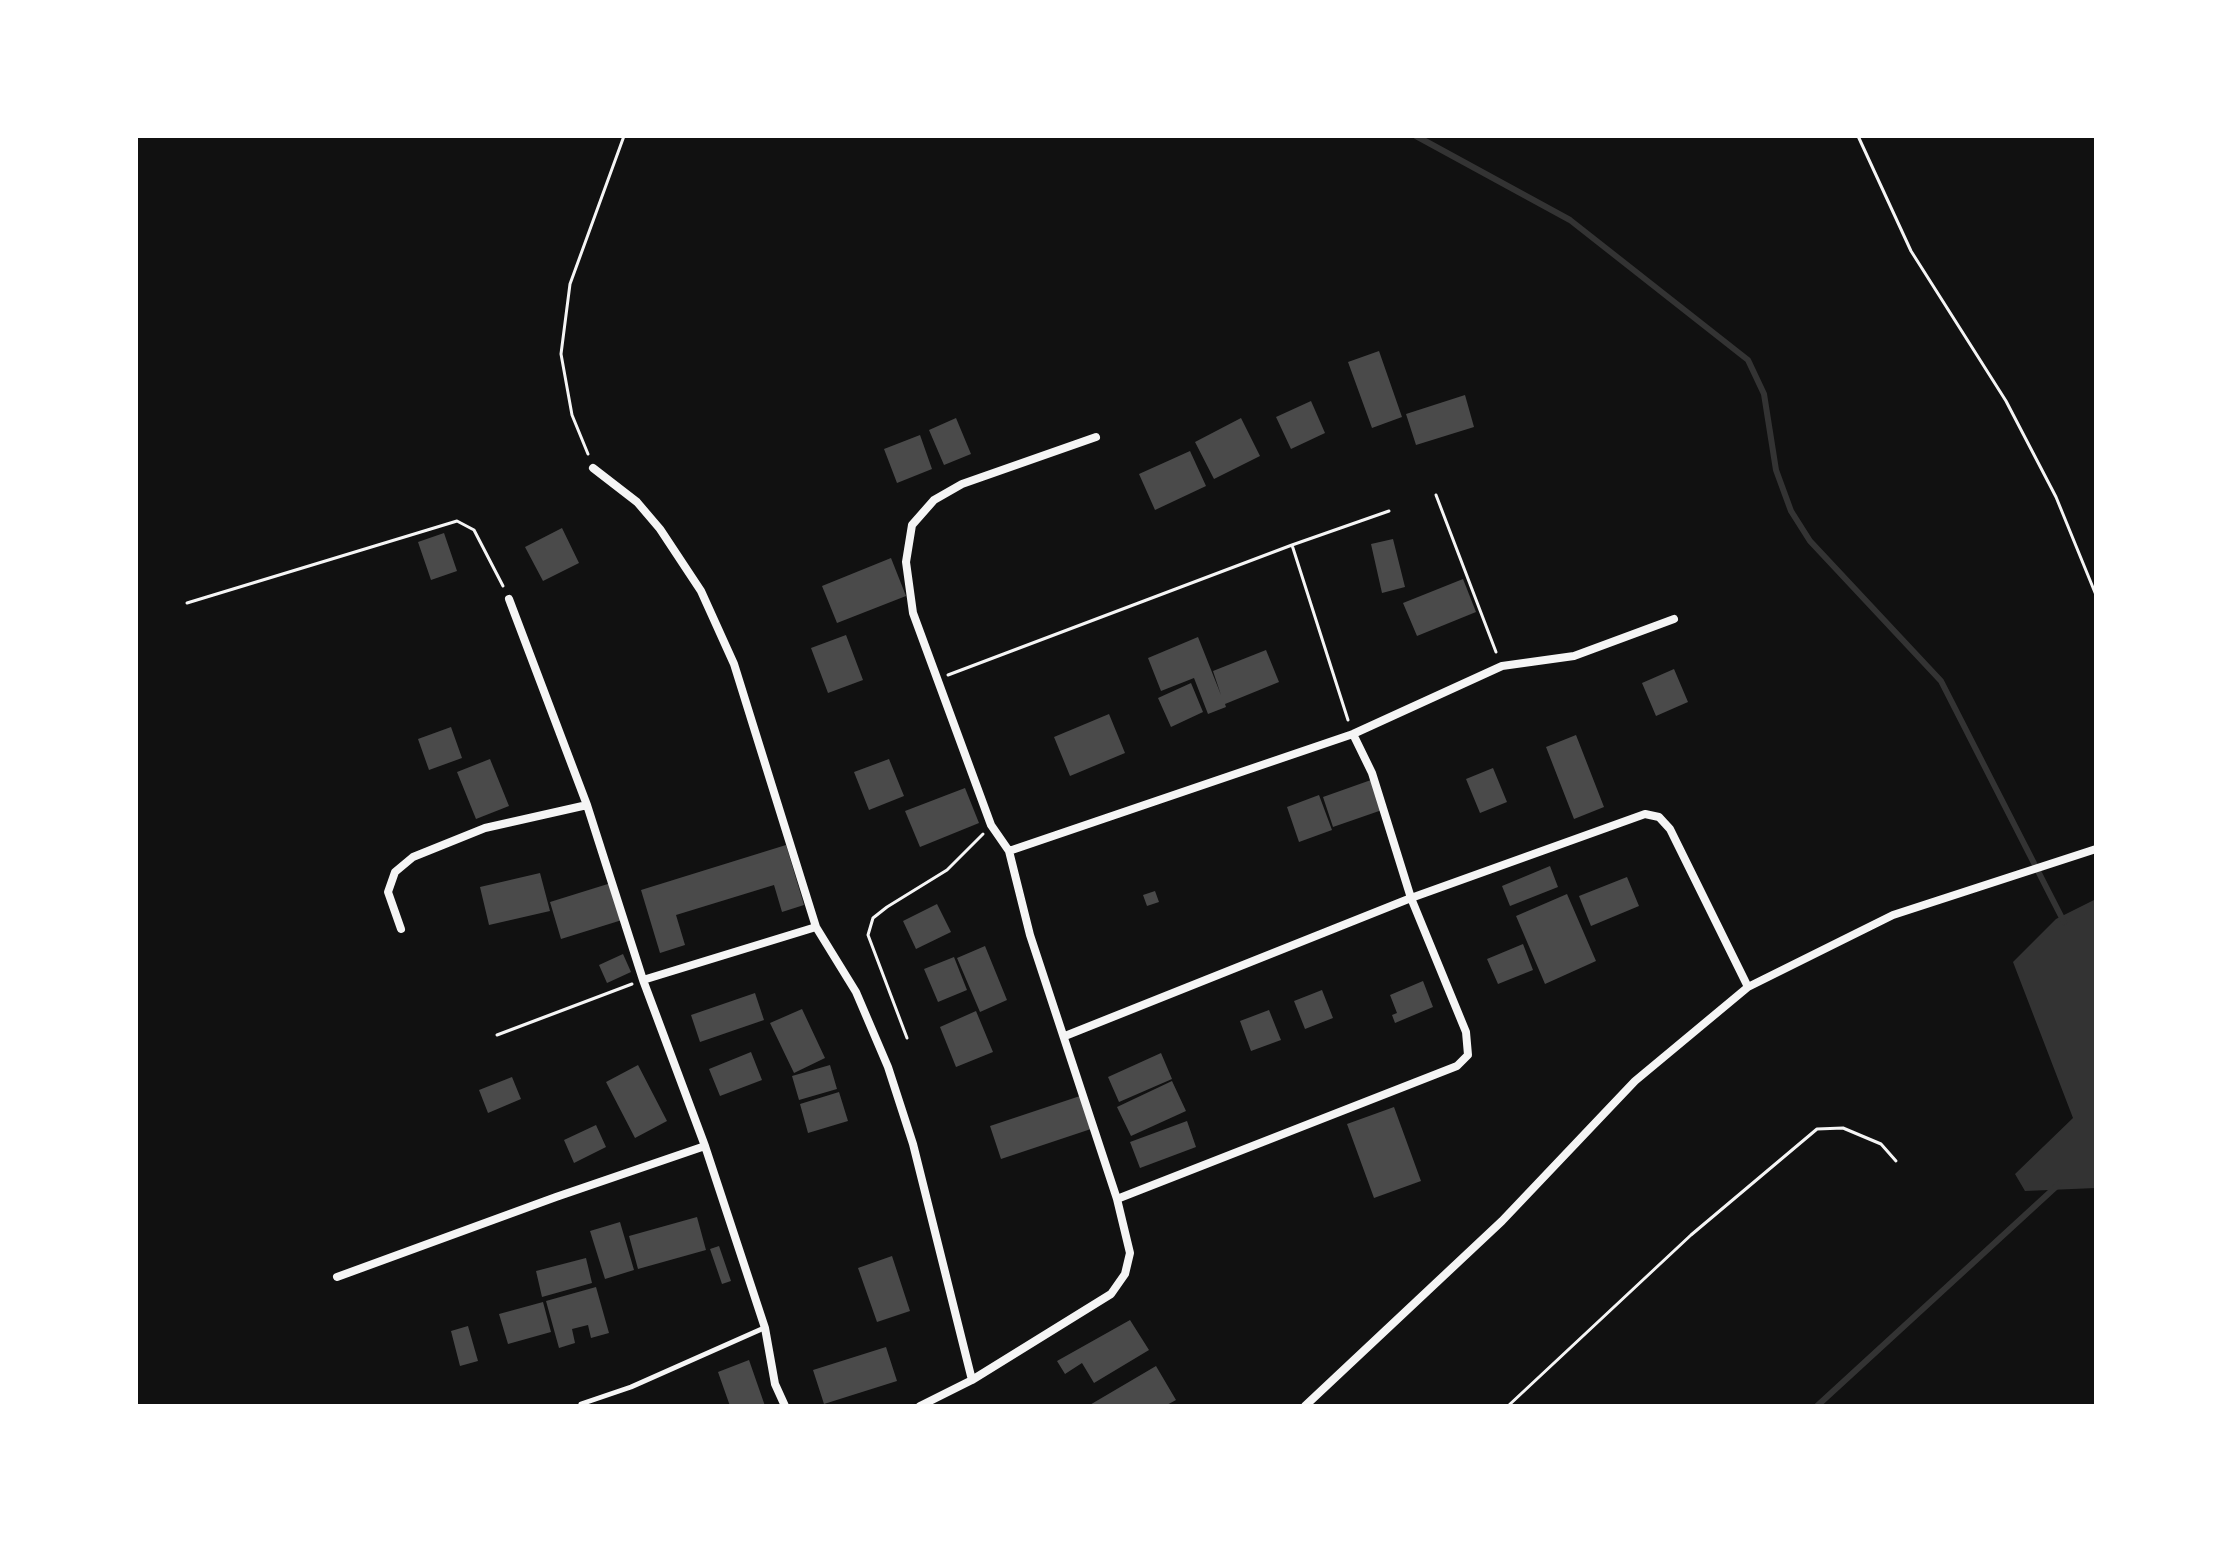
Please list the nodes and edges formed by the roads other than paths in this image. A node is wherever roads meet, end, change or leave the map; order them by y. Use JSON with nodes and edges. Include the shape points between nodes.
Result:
{"nodes":[{"id":1,"x":1096,"y":437,"type":"dead end"},
{"id":2,"x":593,"y":468,"type":"road end"},
{"id":3,"x":509,"y":599,"type":"road end"},
{"id":4,"x":1674,"y":619,"type":"dead end"},
{"id":5,"x":1353,"y":734,"type":"junction"},
{"id":6,"x":587,"y":805,"type":"junction"},
{"id":7,"x":2096,"y":849,"type":"edge"},
{"id":8,"x":1009,"y":851,"type":"junction"},
{"id":9,"x":1411,"y":898,"type":"junction"},
{"id":10,"x":816,"y":927,"type":"junction"},
{"id":11,"x":401,"y":929,"type":"dead end"},
{"id":12,"x":643,"y":980,"type":"junction"},
{"id":13,"x":1748,"y":987,"type":"junction"},
{"id":14,"x":1065,"y":1036,"type":"junction"},
{"id":15,"x":705,"y":1146,"type":"junction"},
{"id":16,"x":1117,"y":1199,"type":"junction"},
{"id":17,"x":337,"y":1277,"type":"dead end"},
{"id":18,"x":765,"y":1328,"type":"junction"},
{"id":19,"x":972,"y":1380,"type":"junction"},
{"id":20,"x":581,"y":1404,"type":"edge"},
{"id":21,"x":785,"y":1406,"type":"edge"},
{"id":22,"x":920,"y":1406,"type":"edge"},
{"id":23,"x":1305,"y":1406,"type":"edge"}],
"edges":[{"from":1,"to":8,"type":"street","via":[[962,484],[934,500],[912,525],[906,562],[913,613],[991,825]]},
{"from":2,"to":10,"type":"street","via":[[637,502],[701,591],[743,689]]},
{"from":3,"to":6,"type":"street"},
{"from":4,"to":5,"type":"street","via":[[1574,656],[1502,666]]},
{"from":5,"to":8,"type":"street"},
{"from":5,"to":9,"type":"street","via":[[1372,773]]},
{"from":6,"to":11,"type":"street","via":[[485,828],[413,857],[395,872],[388,892]]},
{"from":6,"to":12,"type":"street"},
{"from":7,"to":13,"type":"street","via":[[1893,915]]},
{"from":8,"to":14,"type":"street","via":[[1030,935]]},
{"from":9,"to":13,"type":"street","via":[[1645,814],[1659,817],[1670,829]]},
{"from":9,"to":14,"type":"street"},
{"from":9,"to":16,"type":"street","via":[[1466,1032],[1468,1055],[1457,1066]]},
{"from":10,"to":12,"type":"street"},
{"from":10,"to":19,"type":"street","via":[[856,992],[888,1067],[913,1144]]},
{"from":12,"to":15,"type":"street"},
{"from":13,"to":23,"type":"street","via":[[1635,1081],[1502,1221]]},
{"from":14,"to":16,"type":"street"},
{"from":15,"to":17,"type":"street"},
{"from":15,"to":18,"type":"street"},
{"from":16,"to":19,"type":"street","via":[[1130,1253],[1125,1274],[1111,1294]]},
{"from":18,"to":20,"type":"lane"},
{"from":18,"to":21,"type":"street","via":[[775,1384]]},
{"from":19,"to":22,"type":"street"}]}
